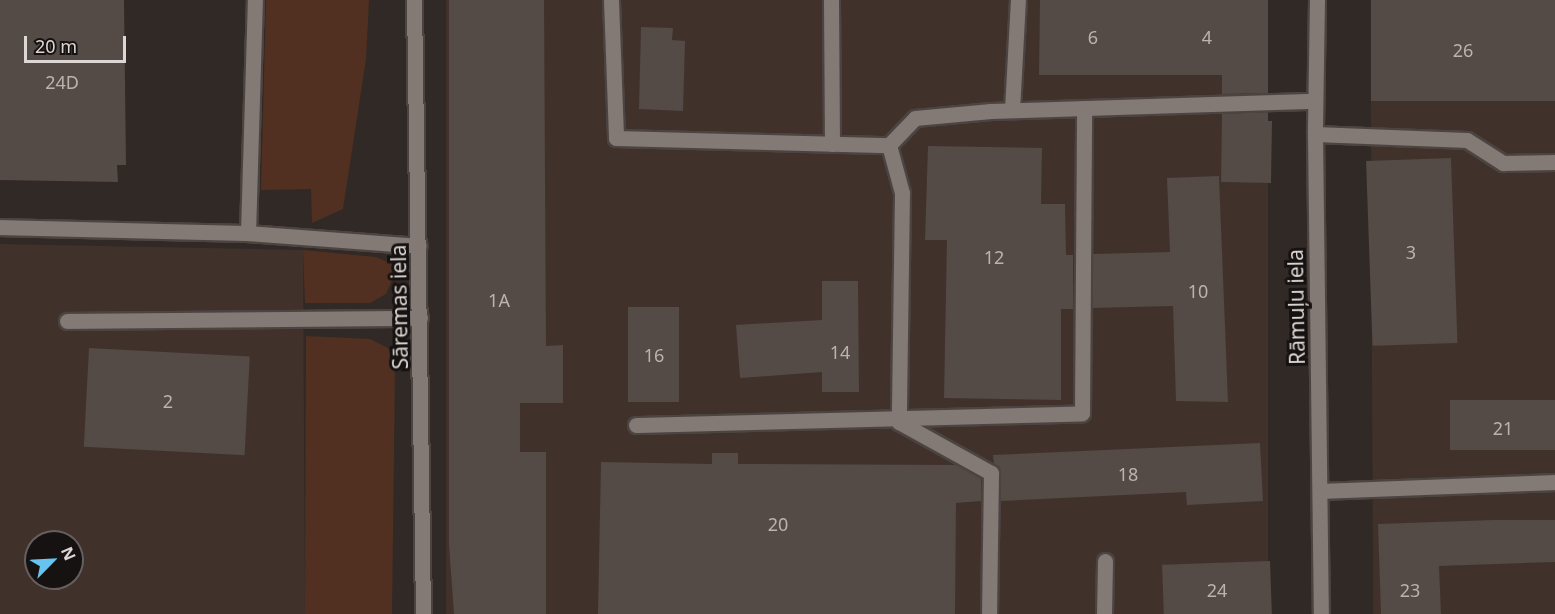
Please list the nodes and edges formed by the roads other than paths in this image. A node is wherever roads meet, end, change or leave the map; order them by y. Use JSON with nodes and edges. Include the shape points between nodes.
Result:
{"nodes":[{"id":1,"x":255,"y":0,"type":"edge"},
{"id":2,"x":414,"y":0,"type":"edge"},
{"id":3,"x":611,"y":0,"type":"edge"},
{"id":4,"x":831,"y":0,"type":"edge"},
{"id":5,"x":1018,"y":0,"type":"edge"},
{"id":6,"x":1317,"y":0,"type":"edge"},
{"id":7,"x":1315,"y":101,"type":"junction"},
{"id":8,"x":1084,"y":108,"type":"junction"},
{"id":9,"x":1012,"y":110,"type":"junction"},
{"id":10,"x":1315,"y":134,"type":"junction"},
{"id":11,"x":832,"y":144,"type":"junction"},
{"id":12,"x":889,"y":145,"type":"junction"},
{"id":13,"x":1555,"y":162,"type":"edge"},
{"id":14,"x":0,"y":227,"type":"edge"},
{"id":15,"x":248,"y":233,"type":"junction"},
{"id":16,"x":419,"y":246,"type":"junction"},
{"id":17,"x":420,"y":318,"type":"junction"},
{"id":18,"x":67,"y":321,"type":"dead end"},
{"id":19,"x":899,"y":418,"type":"junction"},
{"id":20,"x":636,"y":425,"type":"dead end"},
{"id":21,"x":1555,"y":482,"type":"edge"},
{"id":22,"x":1320,"y":490,"type":"junction"},
{"id":23,"x":1105,"y":561,"type":"dead end"},
{"id":24,"x":423,"y":614,"type":"edge"},
{"id":25,"x":989,"y":614,"type":"edge"},
{"id":26,"x":1104,"y":614,"type":"edge"},
{"id":27,"x":1320,"y":614,"type":"edge"}],
"edges":[{"from":1,"to":15,"type":"street"},
{"from":2,"to":16,"type":"street","name":"Sāremas iela"},
{"from":3,"to":11,"type":"street","via":[[616,138]]},
{"from":4,"to":11,"type":"street"},
{"from":5,"to":9,"type":"street"},
{"from":6,"to":7,"type":"street","name":"Rāmuļu iela"},
{"from":7,"to":8,"type":"street"},
{"from":7,"to":10,"type":"street","name":"Rāmuļu iela"},
{"from":8,"to":9,"type":"street"},
{"from":8,"to":19,"type":"street","via":[[1082,413]]},
{"from":9,"to":12,"type":"street","via":[[915,118]]},
{"from":10,"to":13,"type":"street","via":[[1467,140],[1503,163]]},
{"from":10,"to":22,"type":"street","name":"Rāmuļu iela"},
{"from":11,"to":12,"type":"street"},
{"from":12,"to":19,"type":"street","via":[[902,193]]},
{"from":14,"to":15,"type":"street"},
{"from":15,"to":16,"type":"street"},
{"from":16,"to":17,"type":"street","name":"Sāremas iela"},
{"from":17,"to":18,"type":"street"},
{"from":17,"to":24,"type":"street","name":"Sāremas iela"},
{"from":19,"to":20,"type":"street"},
{"from":19,"to":25,"type":"street","via":[[899,422],[990,473]]},
{"from":21,"to":22,"type":"street"},
{"from":22,"to":27,"type":"street","name":"Rāmuļu iela"},
{"from":23,"to":26,"type":"street"}]}
